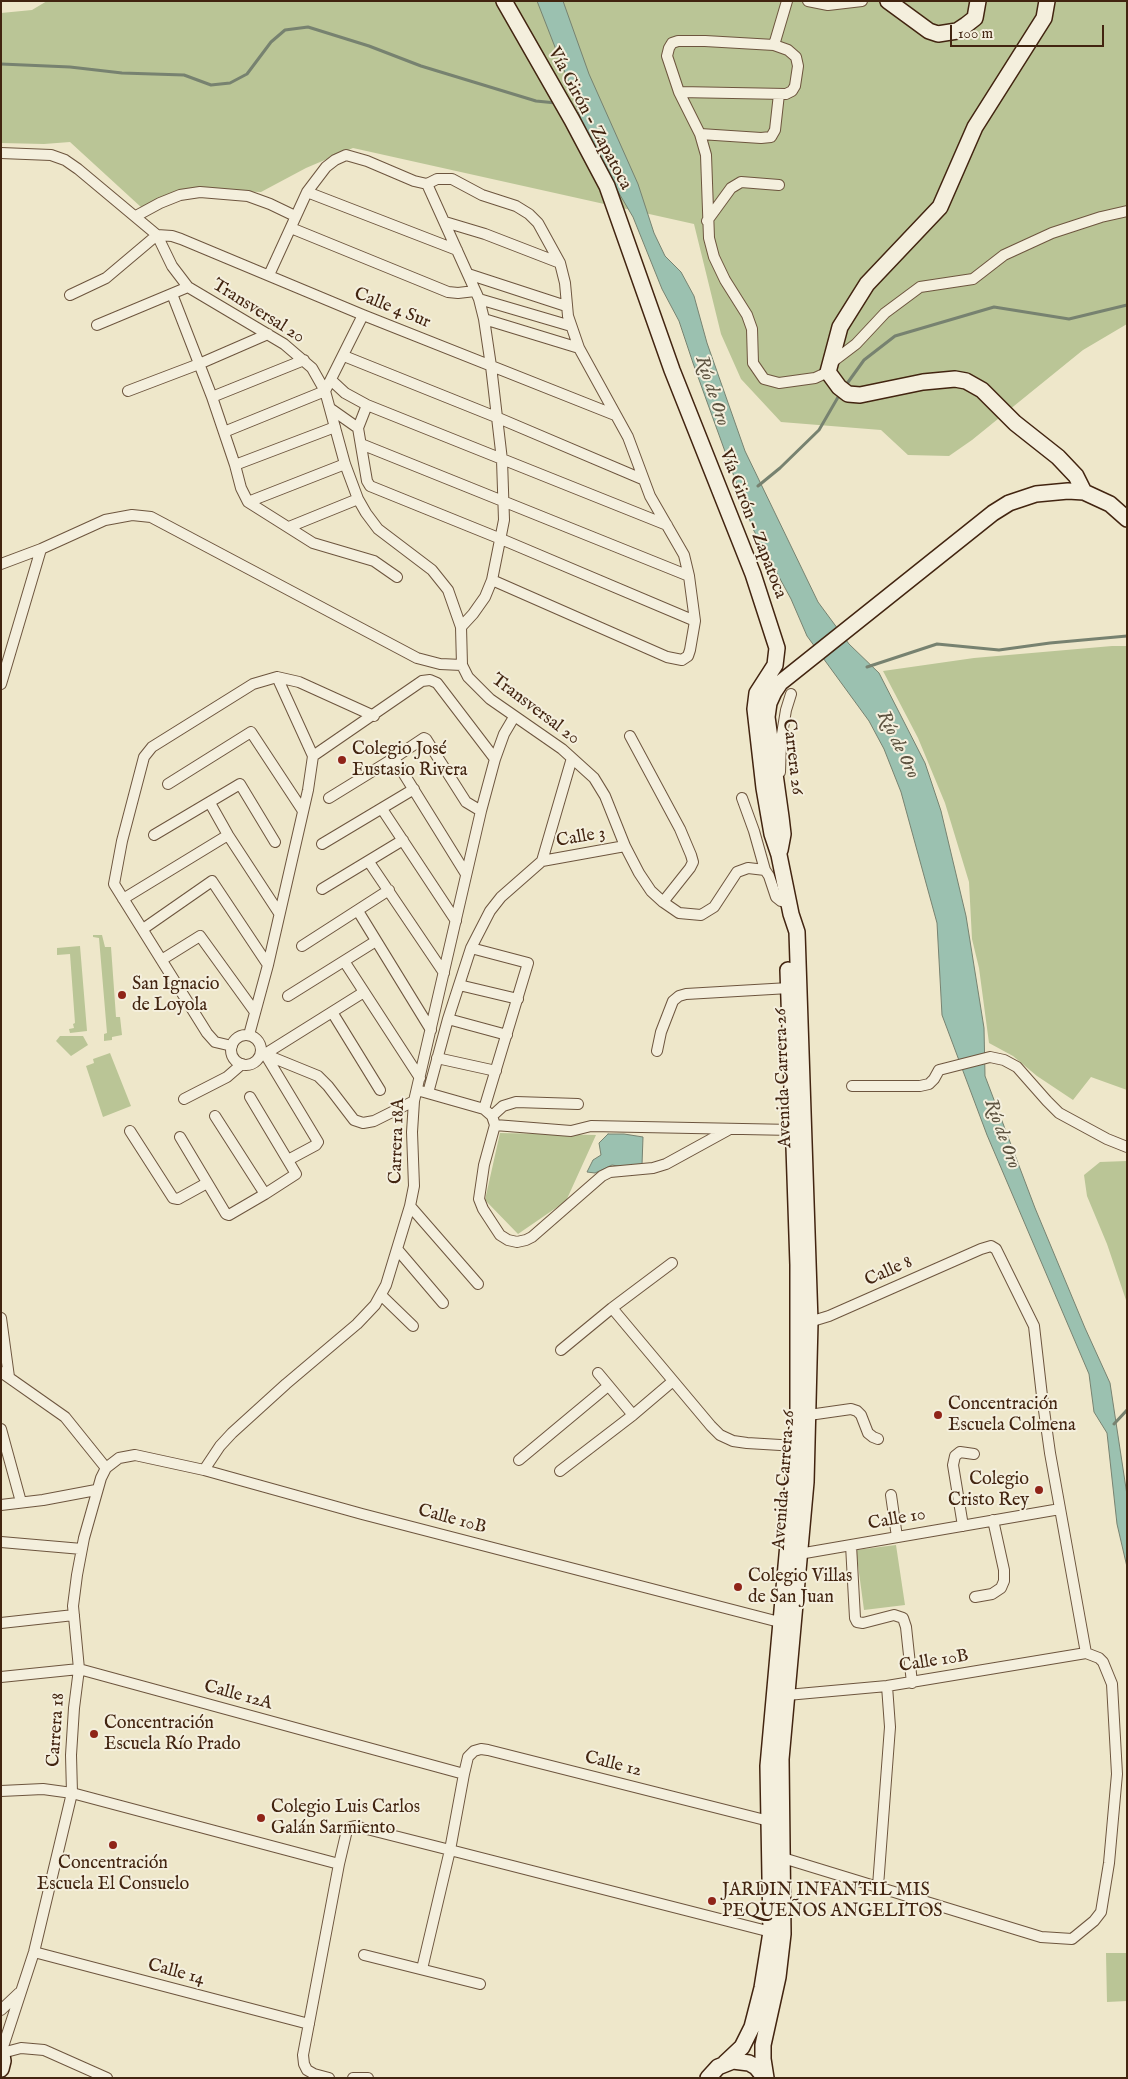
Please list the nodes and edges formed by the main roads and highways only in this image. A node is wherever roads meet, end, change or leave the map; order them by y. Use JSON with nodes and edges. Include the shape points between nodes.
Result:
{"nodes":[{"id":1,"x":504,"y":1,"type":"edge"},
{"id":2,"x":888,"y":1,"type":"edge"},
{"id":3,"x":978,"y":1,"type":"edge"},
{"id":4,"x":1047,"y":1,"type":"edge"},
{"id":5,"x":1084,"y":492,"type":"junction"},
{"id":6,"x":1127,"y":518,"type":"edge"},
{"id":7,"x":779,"y":855,"type":"junction"},
{"id":8,"x":790,"y":908,"type":"junction"},
{"id":9,"x":805,"y":1323,"type":"junction"},
{"id":10,"x":787,"y":1624,"type":"junction"},
{"id":11,"x":2,"y":2051,"type":"edge"},
{"id":12,"x":725,"y":2063,"type":"junction"},
{"id":13,"x":1,"y":2069,"type":"edge"},
{"id":14,"x":708,"y":2078,"type":"edge"},
{"id":15,"x":766,"y":2078,"type":"edge"}],
"edges":[{"from":1,"to":7,"type":"main road","name":"Vía Girón - Zapatoca","via":[[607,186],[649,308],[753,574],[774,637],[777,648],[775,665],[757,693],[755,709],[764,788]]},
{"from":2,"to":3,"type":"main road","via":[[938,34],[957,32],[975,18]]},
{"from":4,"to":5,"type":"main road","via":[[1044,18],[976,127],[940,207],[867,284],[840,327],[829,367],[843,391],[873,394],[923,382],[966,381],[982,390],[1058,457],[1076,476]]},
{"from":5,"to":6,"type":"main road","via":[[1110,504]]},
{"from":5,"to":7,"type":"main road","name":"Carrera 26","via":[[1068,490],[1036,494],[993,513],[793,672],[774,692],[767,717],[783,834]]},
{"from":7,"to":8,"type":"main road","name":"Avenida Carrera 26"},
{"from":8,"to":9,"type":"main road","name":"Avenida Carrera 26","via":[[787,931],[792,1130]]},
{"from":8,"to":9,"type":"main road","name":"Avenida Carrera 26","via":[[797,932]]},
{"from":9,"to":10,"type":"main road","name":"Avenida Carrera 26"},
{"from":9,"to":10,"type":"main road","name":"Avenida Carrera 26","via":[[809,1415],[799,1554]]},
{"from":10,"to":12,"type":"main road","name":"Avenida Carrera 26","via":[[768,1766],[771,1932],[752,2028],[742,2046]]},
{"from":10,"to":15,"type":"main road","name":"Avenida Carrera 26","via":[[787,1696],[781,1759],[783,1934],[778,1977],[763,2045]]},
{"from":11,"to":13,"type":"main road"},
{"from":12,"to":14,"type":"main road","name":"Avenida Carrera 26"},
{"from":12,"to":15,"type":"main road","via":[[749,2063]]}]}
